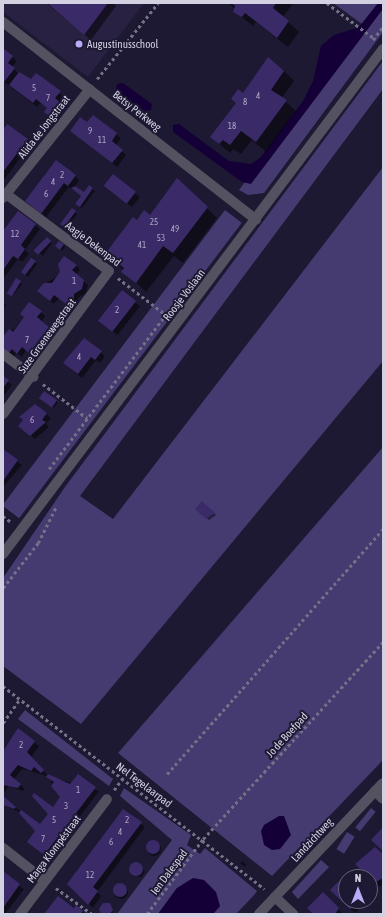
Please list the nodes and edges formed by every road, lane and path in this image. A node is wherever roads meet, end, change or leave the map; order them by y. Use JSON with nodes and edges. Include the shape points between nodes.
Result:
{"nodes":[{"id":1,"x":158,"y":3,"type":"edge"},
{"id":2,"x":327,"y":3,"type":"edge"},
{"id":3,"x":3,"y":22,"type":"edge"},
{"id":4,"x":368,"y":35,"type":"dead end"},
{"id":5,"x":383,"y":49,"type":"edge"},
{"id":6,"x":90,"y":89,"type":"junction"},
{"id":7,"x":4,"y":196,"type":"edge"},
{"id":8,"x":256,"y":220,"type":"junction"},
{"id":9,"x":109,"y":271,"type":"junction"},
{"id":10,"x":165,"y":314,"type":"dead end"},
{"id":11,"x":3,"y":354,"type":"edge"},
{"id":12,"x":33,"y":377,"type":"junction"},
{"id":13,"x":3,"y":414,"type":"edge"},
{"id":14,"x":87,"y":418,"type":"dead end"},
{"id":15,"x":4,"y":517,"type":"edge"},
{"id":16,"x":10,"y":521,"type":"dead end"},
{"id":17,"x":383,"y":529,"type":"edge"},
{"id":18,"x":3,"y":554,"type":"edge"},
{"id":19,"x":383,"y":642,"type":"edge"},
{"id":20,"x":3,"y":686,"type":"edge"},
{"id":21,"x":20,"y":699,"type":"junction"},
{"id":22,"x":3,"y":723,"type":"edge"},
{"id":23,"x":167,"y":774,"type":"dead end"},
{"id":24,"x":122,"y":779,"type":"junction"},
{"id":25,"x":383,"y":783,"type":"edge"},
{"id":26,"x":117,"y":785,"type":"dead end"},
{"id":27,"x":375,"y":791,"type":"junction"},
{"id":28,"x":106,"y":799,"type":"dead end"},
{"id":29,"x":383,"y":799,"type":"edge"},
{"id":30,"x":203,"y":839,"type":"junction"},
{"id":31,"x":3,"y":848,"type":"edge"},
{"id":32,"x":45,"y":881,"type":"junction"},
{"id":33,"x":275,"y":897,"type":"junction"},
{"id":34,"x":20,"y":914,"type":"edge"},
{"id":35,"x":92,"y":914,"type":"edge"},
{"id":36,"x":147,"y":914,"type":"edge"},
{"id":37,"x":259,"y":914,"type":"edge"},
{"id":38,"x":293,"y":914,"type":"edge"}],
"edges":[{"from":1,"to":6,"type":"path"},
{"from":2,"to":4,"type":"path"},
{"from":3,"to":6,"type":"street","name":"Betsy Perkweg"},
{"from":5,"to":8,"type":"street","name":"Roosje Voslaan"},
{"from":6,"to":7,"type":"street","name":"Alida de Jongstraat"},
{"from":6,"to":8,"type":"street","name":"Betsy Perkweg"},
{"from":7,"to":9,"type":"street","name":"Aagje Dekenpad"},
{"from":8,"to":18,"type":"street","name":"Roosje Voslaan"},
{"from":9,"to":10,"type":"path","name":"Aagje Dekenpad"},
{"from":9,"to":12,"type":"street","name":"Suze Groenewegstraat"},
{"from":11,"to":12,"type":"street"},
{"from":12,"to":13,"type":"street","name":"Suze Groenewegstraat"},
{"from":12,"to":14,"type":"path"},
{"from":15,"to":16,"type":"path"},
{"from":17,"to":23,"type":"path"},
{"from":19,"to":30,"type":"path","name":"Jo de Boefpad"},
{"from":20,"to":21,"type":"path","name":"Nel Tegelaarpad"},
{"from":21,"to":22,"type":"path"},
{"from":21,"to":24,"type":"path","name":"Nel Tegelaarpad"},
{"from":24,"to":26,"type":"path"},
{"from":24,"to":30,"type":"path","name":"Nel Tegelaarpad"},
{"from":25,"to":27,"type":"street","name":"Landzichtweg"},
{"from":27,"to":29,"type":"street"},
{"from":27,"to":33,"type":"street","name":"Landzichtweg"},
{"from":28,"to":32,"type":"street","name":"Marga Klompéstraat"},
{"from":30,"to":33,"type":"path","name":"Nel Tegelaarpad"},
{"from":30,"to":36,"type":"path","name":"Ien Dalespad"},
{"from":31,"to":32,"type":"street"},
{"from":32,"to":34,"type":"street","name":"Marga Klompéstraat"},
{"from":32,"to":35,"type":"path"},
{"from":33,"to":37,"type":"street","name":"Landzichtweg"},
{"from":33,"to":38,"type":"street"}]}
